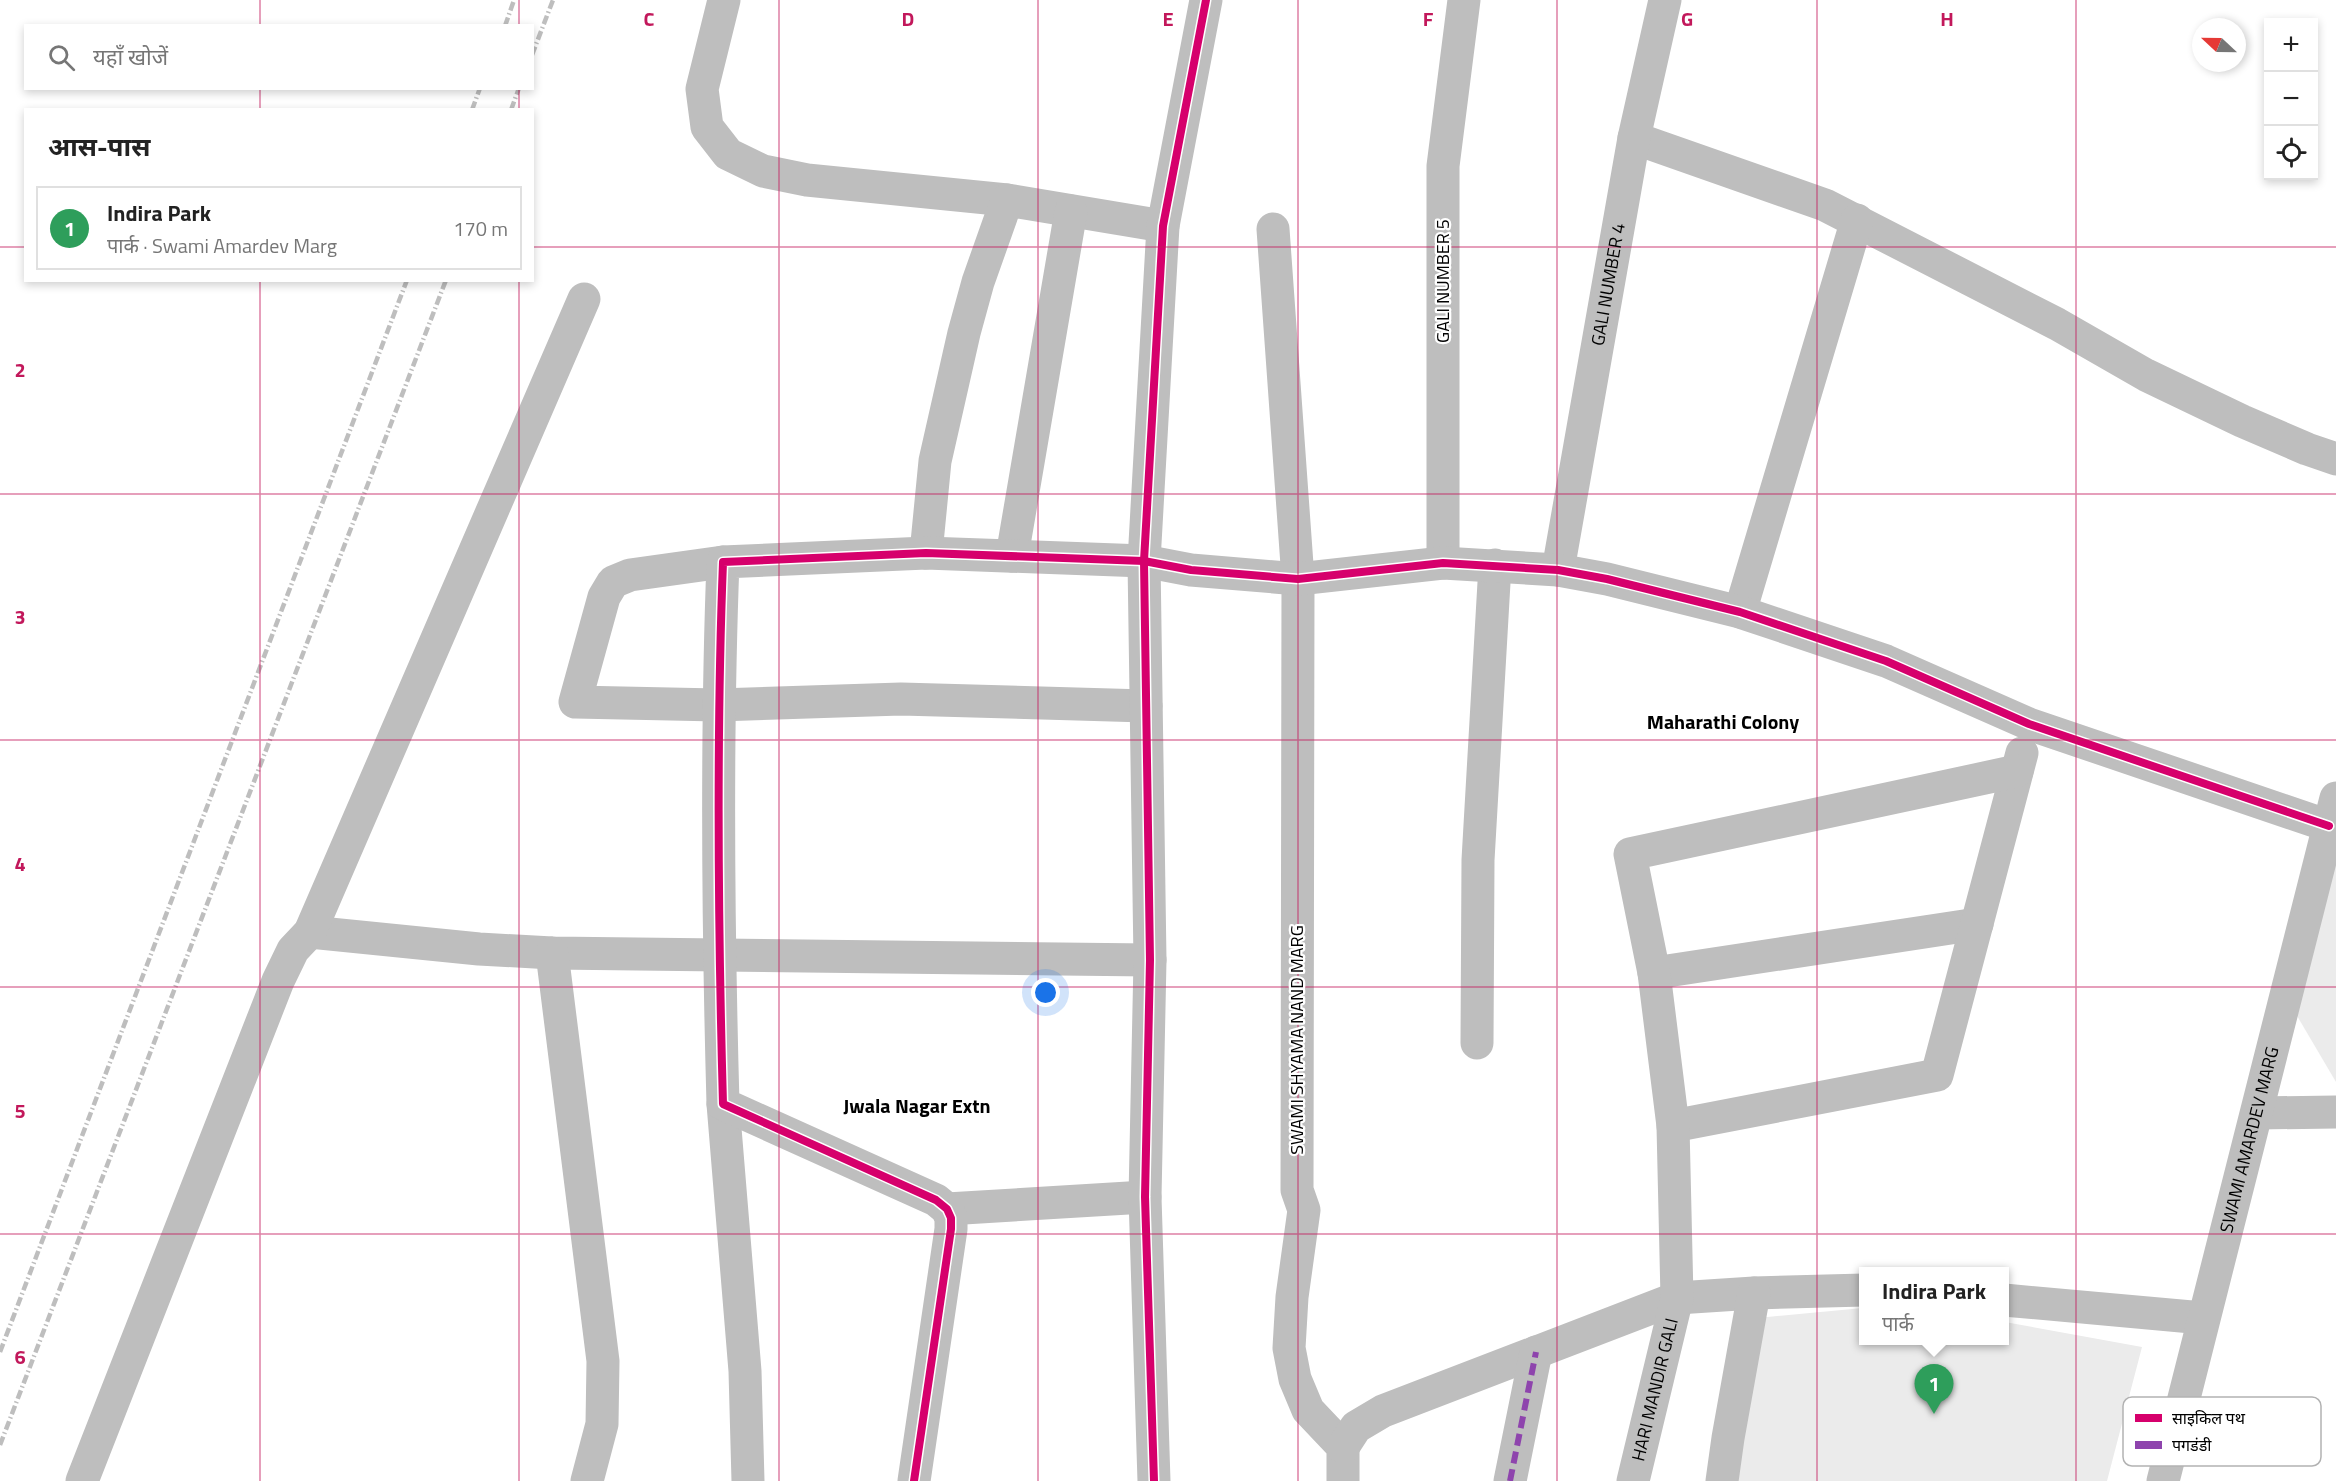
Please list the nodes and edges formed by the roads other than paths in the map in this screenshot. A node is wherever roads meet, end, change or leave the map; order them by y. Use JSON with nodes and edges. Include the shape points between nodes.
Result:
{"nodes":[{"id":1,"x":724,"y":0,"type":"edge"},
{"id":2,"x":1206,"y":0,"type":"edge"},
{"id":3,"x":1464,"y":0,"type":"edge"},
{"id":4,"x":1665,"y":0,"type":"edge"},
{"id":5,"x":1634,"y":138,"type":"junction"},
{"id":6,"x":1007,"y":200,"type":"junction"},
{"id":7,"x":1071,"y":211,"type":"junction"},
{"id":8,"x":1857,"y":220,"type":"junction"},
{"id":9,"x":1163,"y":226,"type":"junction"},
{"id":10,"x":1273,"y":229,"type":"dead end"},
{"id":11,"x":584,"y":299,"type":"dead end"},
{"id":12,"x":2336,"y":459,"type":"edge"},
{"id":13,"x":926,"y":553,"type":"junction"},
{"id":14,"x":1012,"y":556,"type":"junction"},
{"id":15,"x":1144,"y":561,"type":"junction"},
{"id":16,"x":723,"y":562,"type":"junction"},
{"id":17,"x":1443,"y":563,"type":"junction"},
{"id":18,"x":1495,"y":565,"type":"junction"},
{"id":19,"x":1558,"y":570,"type":"junction"},
{"id":20,"x":1298,"y":579,"type":"junction"},
{"id":21,"x":1740,"y":612,"type":"junction"},
{"id":22,"x":718,"y":705,"type":"junction"},
{"id":23,"x":1146,"y":706,"type":"junction"},
{"id":24,"x":2030,"y":724,"type":"junction"},
{"id":25,"x":2017,"y":771,"type":"junction"},
{"id":26,"x":2332,"y":812,"type":"edge"},
{"id":27,"x":1977,"y":924,"type":"junction"},
{"id":28,"x":310,"y":932,"type":"junction"},
{"id":29,"x":552,"y":953,"type":"junction"},
{"id":30,"x":719,"y":955,"type":"junction"},
{"id":31,"x":1150,"y":960,"type":"junction"},
{"id":32,"x":1654,"y":973,"type":"junction"},
{"id":33,"x":1477,"y":1043,"type":"dead end"},
{"id":34,"x":723,"y":1104,"type":"junction"},
{"id":35,"x":2336,"y":1112,"type":"edge"},
{"id":36,"x":2257,"y":1113,"type":"junction"},
{"id":37,"x":1673,"y":1126,"type":"junction"},
{"id":38,"x":1145,"y":1197,"type":"junction"},
{"id":39,"x":947,"y":1209,"type":"junction"},
{"id":40,"x":1859,"y":1290,"type":"edge"},
{"id":41,"x":1754,"y":1293,"type":"junction"},
{"id":42,"x":1677,"y":1298,"type":"junction"},
{"id":43,"x":2009,"y":1300,"type":"edge"},
{"id":44,"x":2204,"y":1317,"type":"junction"},
{"id":45,"x":1536,"y":1352,"type":"junction"},
{"id":46,"x":2184,"y":1397,"type":"edge"},
{"id":47,"x":1343,"y":1447,"type":"junction"},
{"id":48,"x":2167,"y":1466,"type":"edge"},
{"id":49,"x":82,"y":1481,"type":"edge"},
{"id":50,"x":587,"y":1481,"type":"edge"},
{"id":51,"x":748,"y":1481,"type":"edge"},
{"id":52,"x":914,"y":1481,"type":"edge"},
{"id":53,"x":1154,"y":1481,"type":"edge"},
{"id":54,"x":1343,"y":1481,"type":"edge"},
{"id":55,"x":1510,"y":1481,"type":"edge"},
{"id":56,"x":1633,"y":1481,"type":"edge"},
{"id":57,"x":1722,"y":1481,"type":"edge"},
{"id":58,"x":2163,"y":1481,"type":"edge"}],
"edges":[{"from":1,"to":6,"type":"street","via":[[702,89],[707,127],[728,154],[762,171],[807,180]]},
{"from":2,"to":9,"type":"street"},
{"from":3,"to":17,"type":"street","name":"GALI NUMBER 5","via":[[1443,166]]},
{"from":4,"to":5,"type":"street","name":"GALI NUMBER 4"},
{"from":5,"to":8,"type":"street","via":[[1825,205]]},
{"from":5,"to":19,"type":"street","name":"GALI NUMBER 4"},
{"from":6,"to":7,"type":"street"},
{"from":6,"to":13,"type":"street","via":[[961,344],[935,461]]},
{"from":7,"to":9,"type":"street"},
{"from":7,"to":14,"type":"street"},
{"from":8,"to":12,"type":"street","via":[[2146,375],[2242,421]]},
{"from":8,"to":21,"type":"street"},
{"from":9,"to":15,"type":"street"},
{"from":10,"to":20,"type":"street","name":"SWAMI SHYAMA NAND MARG"},
{"from":11,"to":28,"type":"street"},
{"from":13,"to":14,"type":"street"},
{"from":13,"to":16,"type":"street"},
{"from":14,"to":15,"type":"street"},
{"from":15,"to":20,"type":"street","via":[[1191,570]]},
{"from":15,"to":23,"type":"street"},
{"from":16,"to":22,"type":"street"},
{"from":16,"to":22,"type":"street","via":[[630,575],[613,582],[604,597],[575,702]]},
{"from":17,"to":18,"type":"street"},
{"from":17,"to":20,"type":"street"},
{"from":18,"to":19,"type":"street"},
{"from":18,"to":33,"type":"street","via":[[1478,860]]},
{"from":19,"to":21,"type":"street"},
{"from":20,"to":47,"type":"street","name":"SWAMI SHYAMA NAND MARG","via":[[1297,1190],[1304,1210],[1289,1348],[1295,1379],[1308,1410]]},
{"from":21,"to":24,"type":"street","via":[[1886,661]]},
{"from":22,"to":23,"type":"street","via":[[901,699]]},
{"from":22,"to":30,"type":"street"},
{"from":23,"to":31,"type":"street"},
{"from":24,"to":25,"type":"street"},
{"from":24,"to":26,"type":"street"},
{"from":25,"to":27,"type":"street"},
{"from":25,"to":32,"type":"street","name":"HARI MANDIR GALI","via":[[1630,854]]},
{"from":26,"to":36,"type":"street","name":"SWAMI AMARDEV MARG"},
{"from":27,"to":32,"type":"street"},
{"from":27,"to":37,"type":"street","via":[[1937,1075]]},
{"from":28,"to":29,"type":"street"},
{"from":28,"to":49,"type":"street","via":[[293,950],[278,981]]},
{"from":29,"to":30,"type":"street"},
{"from":29,"to":50,"type":"street","via":[[603,1361],[602,1424]]},
{"from":30,"to":31,"type":"street"},
{"from":30,"to":34,"type":"street"},
{"from":31,"to":38,"type":"street"},
{"from":32,"to":37,"type":"street","name":"HARI MANDIR GALI"},
{"from":34,"to":39,"type":"street","via":[[893,1179]]},
{"from":34,"to":51,"type":"street","via":[[746,1371]]},
{"from":35,"to":36,"type":"street"},
{"from":36,"to":44,"type":"street","name":"SWAMI AMARDEV MARG"},
{"from":37,"to":42,"type":"street","name":"HARI MANDIR GALI"},
{"from":38,"to":39,"type":"street"},
{"from":38,"to":53,"type":"street"},
{"from":39,"to":52,"type":"street","via":[[951,1229]]},
{"from":40,"to":41,"type":"street"},
{"from":41,"to":42,"type":"street"},
{"from":41,"to":57,"type":"street"},
{"from":42,"to":45,"type":"street"},
{"from":42,"to":56,"type":"street","name":"HARI MANDIR GALI"},
{"from":43,"to":44,"type":"street"},
{"from":44,"to":46,"type":"street","name":"SWAMI AMARDEV MARG"},
{"from":45,"to":47,"type":"street","via":[[1383,1411],[1356,1427]]},
{"from":45,"to":55,"type":"street"},
{"from":47,"to":54,"type":"street"},
{"from":48,"to":58,"type":"street","name":"SWAMI AMARDEV MARG"}]}
